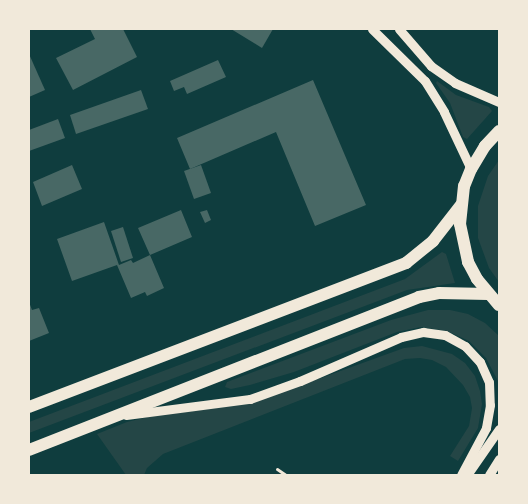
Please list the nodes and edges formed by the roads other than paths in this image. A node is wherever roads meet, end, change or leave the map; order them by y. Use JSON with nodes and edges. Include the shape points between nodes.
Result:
{"nodes":[{"id":1,"x":372,"y":29,"type":"edge"},
{"id":2,"x":399,"y":29,"type":"edge"},
{"id":3,"x":499,"y":102,"type":"edge"},
{"id":4,"x":499,"y":131,"type":"edge"},
{"id":5,"x":471,"y":169,"type":"junction"},
{"id":6,"x":460,"y":205,"type":"junction"},
{"id":7,"x":488,"y":294,"type":"junction"},
{"id":8,"x":499,"y":305,"type":"edge"},
{"id":9,"x":29,"y":407,"type":"edge"},
{"id":10,"x":118,"y":416,"type":"junction"},
{"id":11,"x":499,"y":429,"type":"edge"},
{"id":12,"x":29,"y":450,"type":"edge"},
{"id":13,"x":499,"y":459,"type":"edge"},
{"id":14,"x":461,"y":475,"type":"edge"},
{"id":15,"x":468,"y":475,"type":"edge"},
{"id":16,"x":489,"y":475,"type":"edge"}],
"edges":[{"from":1,"to":5,"type":"street","via":[[425,81]]},
{"from":2,"to":3,"type":"street","via":[[439,72],[455,83]]},
{"from":4,"to":5,"type":"main road"},
{"from":5,"to":6,"type":"main road"},
{"from":6,"to":7,"type":"main road","via":[[462,243],[472,270]]},
{"from":6,"to":9,"type":"main road","via":[[433,242],[406,263]]},
{"from":7,"to":8,"type":"main road"},
{"from":7,"to":10,"type":"main road","via":[[439,293],[419,298]]},
{"from":10,"to":12,"type":"main road"},
{"from":10,"to":14,"type":"street","via":[[250,399],[401,337],[423,332],[445,335],[465,346],[480,362],[489,382],[486,428]]},
{"from":11,"to":15,"type":"street"},
{"from":13,"to":16,"type":"street"}]}
